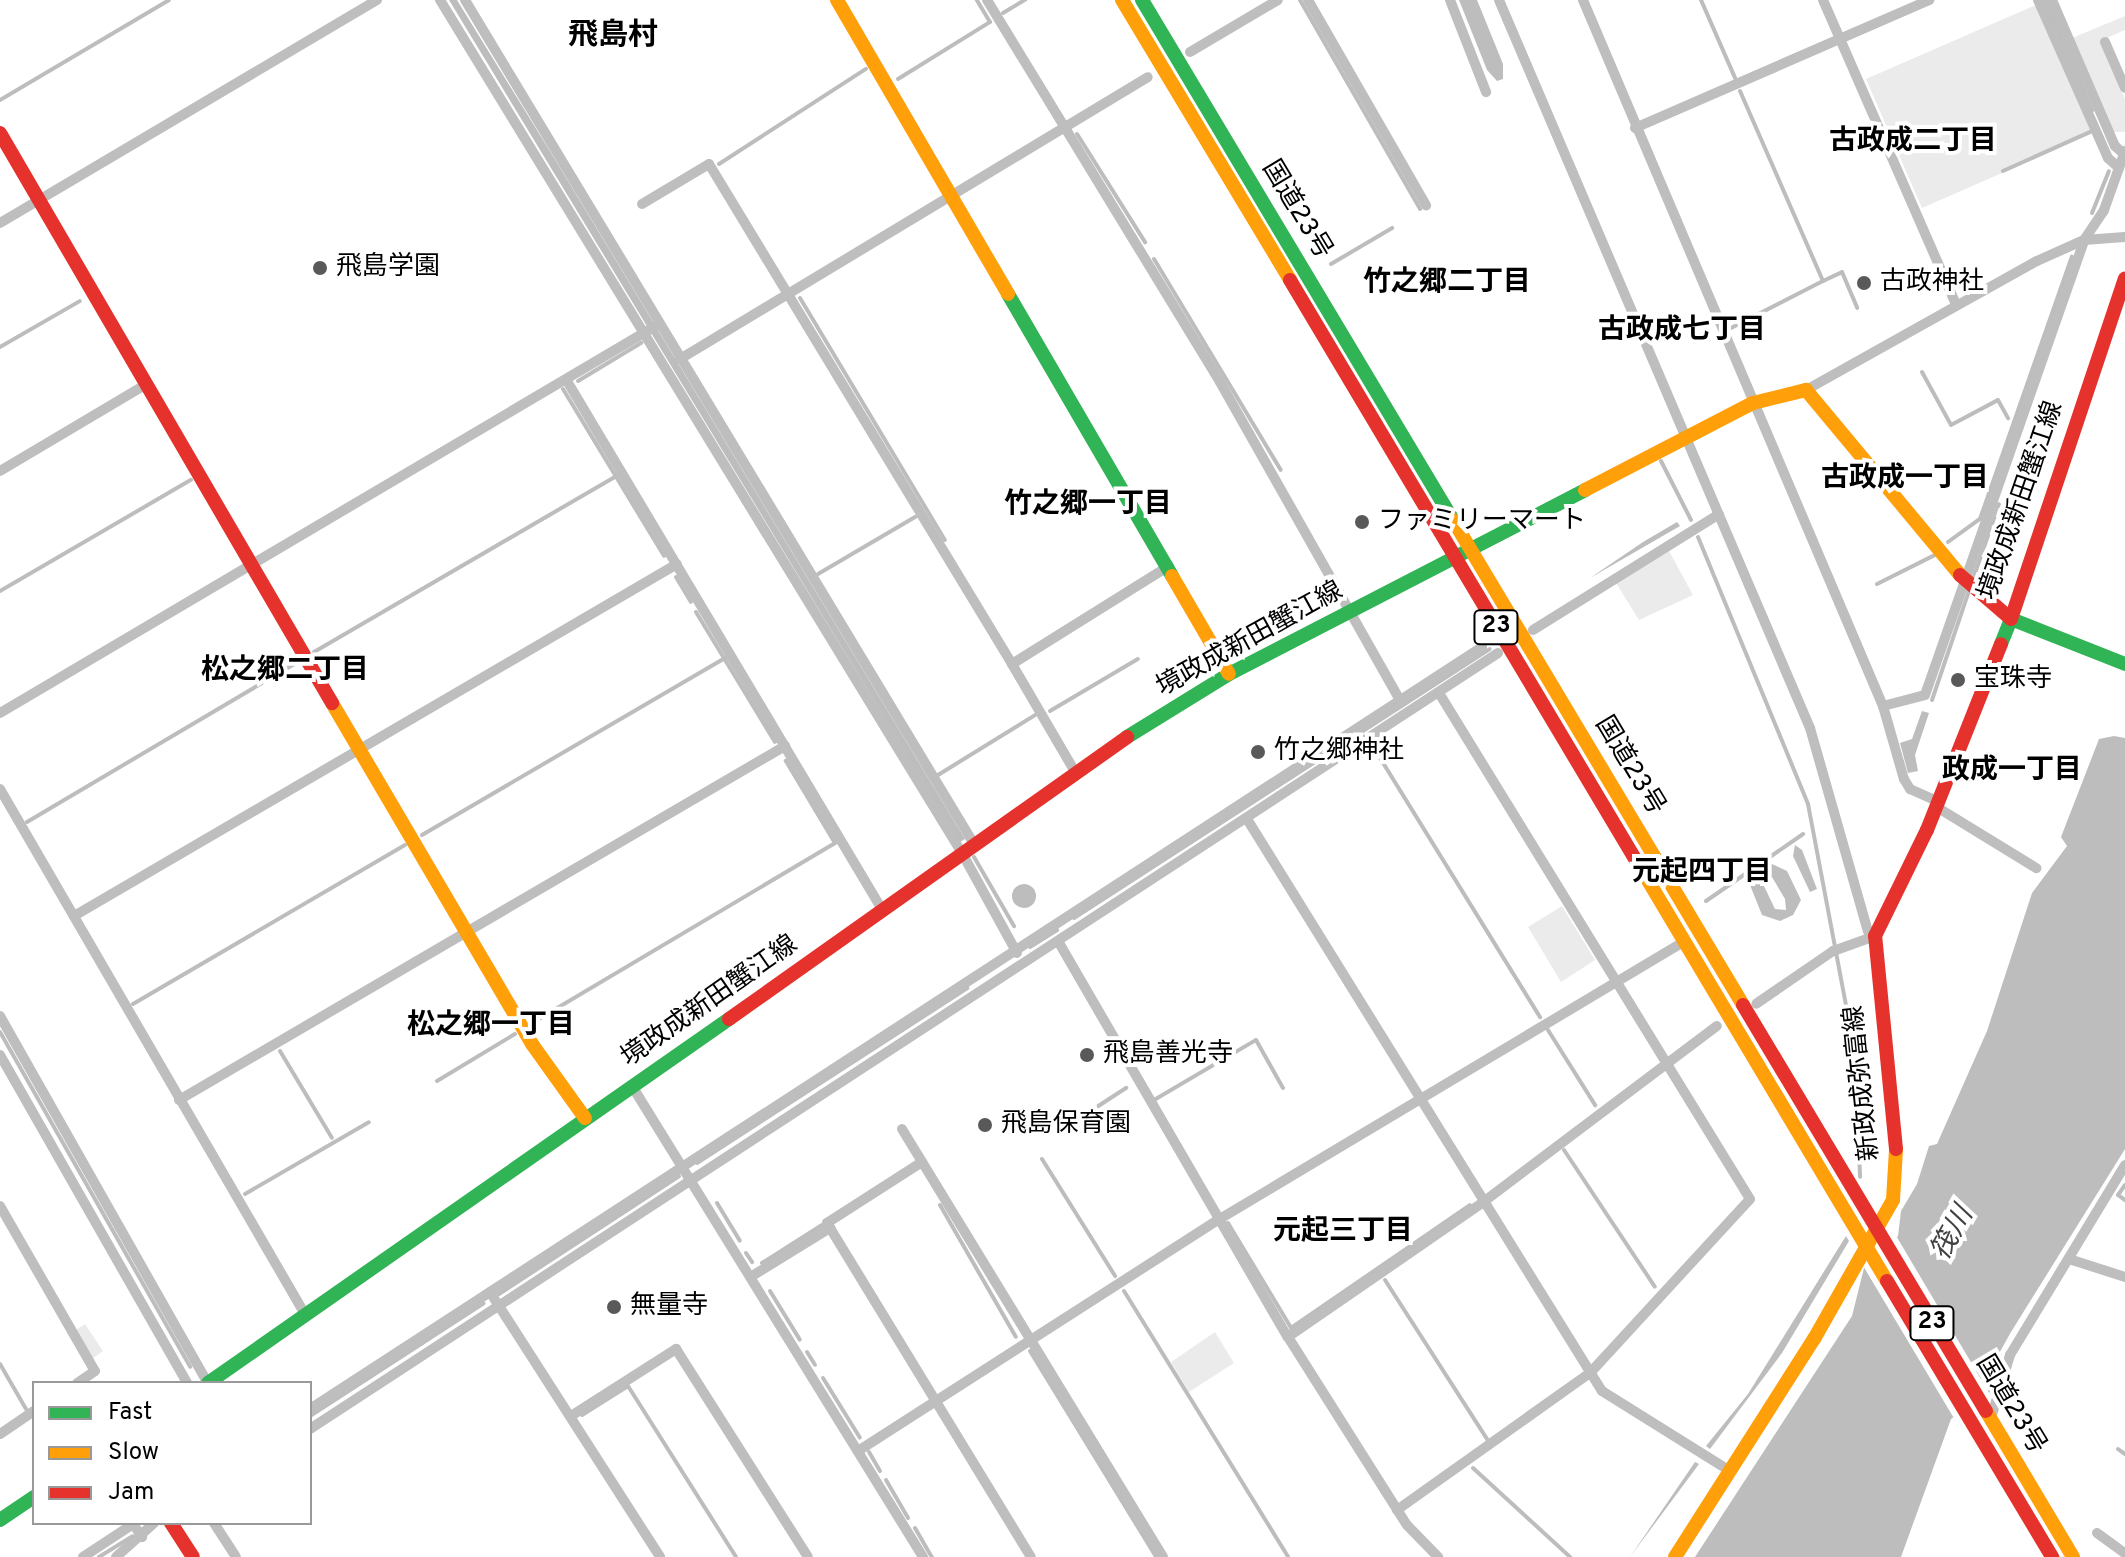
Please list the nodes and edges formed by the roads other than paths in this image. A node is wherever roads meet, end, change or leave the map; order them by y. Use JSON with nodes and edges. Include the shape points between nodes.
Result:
{"nodes":[{"id":1,"x":377,"y":0,"type":"edge"},
{"id":2,"x":440,"y":0,"type":"edge"},
{"id":3,"x":465,"y":0,"type":"edge"},
{"id":4,"x":837,"y":0,"type":"edge"},
{"id":5,"x":987,"y":0,"type":"edge"},
{"id":6,"x":1122,"y":0,"type":"edge"},
{"id":7,"x":1142,"y":0,"type":"edge"},
{"id":8,"x":1278,"y":0,"type":"edge"},
{"id":9,"x":1308,"y":0,"type":"edge"},
{"id":10,"x":1450,"y":0,"type":"edge"},
{"id":11,"x":1499,"y":0,"type":"edge"},
{"id":12,"x":1583,"y":0,"type":"edge"},
{"id":13,"x":1823,"y":0,"type":"edge"},
{"id":14,"x":1929,"y":0,"type":"edge"},
{"id":15,"x":2038,"y":0,"type":"edge"},
{"id":16,"x":2052,"y":0,"type":"edge"},
{"id":17,"x":1840,"y":39,"type":"junction"},
{"id":18,"x":2105,"y":42,"type":"dead end"},
{"id":19,"x":1190,"y":52,"type":"dead end"},
{"id":20,"x":1148,"y":77,"type":"dead end"},
{"id":21,"x":2125,"y":88,"type":"edge"},
{"id":22,"x":1486,"y":92,"type":"dead end"},
{"id":23,"x":1062,"y":127,"type":"junction"},
{"id":24,"x":1635,"y":128,"type":"junction"},
{"id":25,"x":0,"y":133,"type":"edge"},
{"id":26,"x":554,"y":144,"type":"junction"},
{"id":27,"x":2124,"y":153,"type":"edge"},
{"id":28,"x":537,"y":156,"type":"junction"},
{"id":29,"x":2119,"y":168,"type":"junction"},
{"id":30,"x":951,"y":194,"type":"junction"},
{"id":31,"x":39,"y":199,"type":"junction"},
{"id":32,"x":642,"y":204,"type":"dead end"},
{"id":33,"x":1426,"y":205,"type":"dead end"},
{"id":34,"x":0,"y":223,"type":"edge"},
{"id":35,"x":2125,"y":237,"type":"edge"},
{"id":36,"x":2084,"y":240,"type":"junction"},
{"id":37,"x":2125,"y":279,"type":"edge"},
{"id":38,"x":787,"y":294,"type":"junction"},
{"id":39,"x":1956,"y":304,"type":"junction"},
{"id":40,"x":659,"y":324,"type":"junction"},
{"id":41,"x":645,"y":333,"type":"junction"},
{"id":42,"x":680,"y":359,"type":"junction"},
{"id":43,"x":567,"y":381,"type":"junction"},
{"id":44,"x":145,"y":385,"type":"junction"},
{"id":45,"x":1806,"y":390,"type":"junction"},
{"id":46,"x":1753,"y":403,"type":"junction"},
{"id":47,"x":1688,"y":438,"type":"junction"},
{"id":48,"x":0,"y":471,"type":"edge"},
{"id":49,"x":1719,"y":514,"type":"junction"},
{"id":50,"x":1473,"y":550,"type":"junction"},
{"id":51,"x":1454,"y":560,"type":"junction"},
{"id":52,"x":677,"y":564,"type":"junction"},
{"id":53,"x":250,"y":566,"type":"junction"},
{"id":54,"x":1169,"y":566,"type":"junction"},
{"id":55,"x":1965,"y":581,"type":"junction"},
{"id":56,"x":1350,"y":612,"type":"junction"},
{"id":57,"x":2011,"y":619,"type":"junction"},
{"id":58,"x":1533,"y":630,"type":"dead end"},
{"id":59,"x":1482,"y":647,"type":"dead end"},
{"id":60,"x":1498,"y":653,"type":"dead end"},
{"id":61,"x":1012,"y":664,"type":"junction"},
{"id":62,"x":2125,"y":664,"type":"edge"},
{"id":63,"x":1229,"y":674,"type":"junction"},
{"id":64,"x":1439,"y":693,"type":"junction"},
{"id":65,"x":1400,"y":700,"type":"junction"},
{"id":66,"x":1883,"y":706,"type":"junction"},
{"id":67,"x":0,"y":713,"type":"edge"},
{"id":68,"x":785,"y":746,"type":"junction"},
{"id":69,"x":358,"y":750,"type":"junction"},
{"id":70,"x":1074,"y":770,"type":"junction"},
{"id":71,"x":0,"y":789,"type":"edge"},
{"id":72,"x":1936,"y":804,"type":"junction"},
{"id":73,"x":1247,"y":819,"type":"junction"},
{"id":74,"x":968,"y":848,"type":"junction"},
{"id":75,"x":2036,"y":868,"type":"dead end"},
{"id":76,"x":883,"y":911,"type":"junction"},
{"id":77,"x":74,"y":916,"type":"junction"},
{"id":78,"x":465,"y":931,"type":"junction"},
{"id":79,"x":1875,"y":936,"type":"junction"},
{"id":80,"x":1058,"y":941,"type":"junction"},
{"id":81,"x":1685,"y":941,"type":"junction"},
{"id":82,"x":1015,"y":949,"type":"junction"},
{"id":83,"x":1023,"y":964,"type":"junction"},
{"id":84,"x":1616,"y":981,"type":"junction"},
{"id":85,"x":1756,"y":1004,"type":"dead end"},
{"id":86,"x":0,"y":1016,"type":"edge"},
{"id":87,"x":1717,"y":1026,"type":"dead end"},
{"id":88,"x":0,"y":1055,"type":"edge"},
{"id":89,"x":1666,"y":1063,"type":"junction"},
{"id":90,"x":632,"y":1086,"type":"junction"},
{"id":91,"x":1418,"y":1098,"type":"junction"},
{"id":92,"x":179,"y":1100,"type":"junction"},
{"id":93,"x":585,"y":1118,"type":"junction"},
{"id":94,"x":902,"y":1129,"type":"dead end"},
{"id":95,"x":922,"y":1162,"type":"junction"},
{"id":96,"x":684,"y":1165,"type":"junction"},
{"id":97,"x":2125,"y":1165,"type":"edge"},
{"id":98,"x":693,"y":1178,"type":"junction"},
{"id":99,"x":1482,"y":1203,"type":"junction"},
{"id":100,"x":0,"y":1206,"type":"edge"},
{"id":101,"x":1218,"y":1220,"type":"junction"},
{"id":102,"x":830,"y":1228,"type":"junction"},
{"id":103,"x":1879,"y":1233,"type":"junction"},
{"id":104,"x":1868,"y":1250,"type":"junction"},
{"id":105,"x":2069,"y":1259,"type":"junction"},
{"id":106,"x":752,"y":1276,"type":"junction"},
{"id":107,"x":2125,"y":1277,"type":"edge"},
{"id":108,"x":490,"y":1292,"type":"junction"},
{"id":109,"x":499,"y":1306,"type":"junction"},
{"id":110,"x":306,"y":1316,"type":"junction"},
{"id":111,"x":1288,"y":1337,"type":"junction"},
{"id":112,"x":1031,"y":1340,"type":"junction"},
{"id":113,"x":1590,"y":1373,"type":"junction"},
{"id":114,"x":80,"y":1381,"type":"edge"},
{"id":115,"x":186,"y":1381,"type":"edge"},
{"id":116,"x":207,"y":1381,"type":"edge"},
{"id":117,"x":211,"y":1381,"type":"edge"},
{"id":118,"x":936,"y":1401,"type":"junction"},
{"id":119,"x":312,"y":1408,"type":"edge"},
{"id":120,"x":32,"y":1412,"type":"edge"},
{"id":121,"x":1987,"y":1414,"type":"junction"},
{"id":122,"x":571,"y":1416,"type":"junction"},
{"id":123,"x":312,"y":1428,"type":"edge"},
{"id":124,"x":0,"y":1434,"type":"edge"},
{"id":125,"x":858,"y":1451,"type":"junction"},
{"id":126,"x":1730,"y":1471,"type":"junction"},
{"id":127,"x":32,"y":1498,"type":"edge"},
{"id":128,"x":1397,"y":1510,"type":"junction"},
{"id":129,"x":0,"y":1520,"type":"edge"},
{"id":130,"x":131,"y":1525,"type":"edge"},
{"id":131,"x":134,"y":1525,"type":"edge"},
{"id":132,"x":152,"y":1525,"type":"edge"},
{"id":133,"x":172,"y":1525,"type":"edge"},
{"id":134,"x":215,"y":1525,"type":"edge"},
{"id":135,"x":2097,"y":1533,"type":"dead end"},
{"id":136,"x":142,"y":1537,"type":"junction"},
{"id":137,"x":2125,"y":1553,"type":"edge"},
{"id":138,"x":83,"y":1557,"type":"edge"},
{"id":139,"x":116,"y":1557,"type":"edge"},
{"id":140,"x":193,"y":1557,"type":"edge"},
{"id":141,"x":236,"y":1557,"type":"edge"},
{"id":142,"x":660,"y":1557,"type":"edge"},
{"id":143,"x":808,"y":1557,"type":"edge"},
{"id":144,"x":923,"y":1557,"type":"edge"},
{"id":145,"x":1031,"y":1557,"type":"edge"},
{"id":146,"x":1163,"y":1557,"type":"edge"},
{"id":147,"x":1438,"y":1557,"type":"edge"},
{"id":148,"x":1675,"y":1557,"type":"edge"},
{"id":149,"x":2052,"y":1557,"type":"edge"},
{"id":150,"x":2073,"y":1557,"type":"edge"}],
"edges":[{"from":1,"to":31,"type":"street"},
{"from":2,"to":28,"type":"street"},
{"from":3,"to":26,"type":"street"},
{"from":4,"to":30,"type":"main road"},
{"from":5,"to":23,"type":"street"},
{"from":6,"to":51,"type":"main road","name":"国道23号","number":"23"},
{"from":7,"to":50,"type":"main road","name":"国道23号","number":"23"},
{"from":8,"to":19,"type":"street"},
{"from":9,"to":33,"type":"street"},
{"from":10,"to":22,"type":"street"},
{"from":11,"to":47,"type":"street"},
{"from":12,"to":24,"type":"street"},
{"from":13,"to":17,"type":"street"},
{"from":14,"to":17,"type":"street"},
{"from":15,"to":29,"type":"street","via":[[2108,158]]},
{"from":16,"to":27,"type":"street","via":[[2115,146]]},
{"from":17,"to":24,"type":"street"},
{"from":17,"to":39,"type":"street"},
{"from":18,"to":21,"type":"street"},
{"from":20,"to":23,"type":"street"},
{"from":23,"to":30,"type":"street"},
{"from":23,"to":56,"type":"street","via":[[1220,382]]},
{"from":24,"to":46,"type":"street"},
{"from":25,"to":31,"type":"main road"},
{"from":26,"to":28,"type":"street"},
{"from":26,"to":40,"type":"street"},
{"from":27,"to":29,"type":"street"},
{"from":28,"to":41,"type":"street"},
{"from":29,"to":36,"type":"street","via":[[2104,210]]},
{"from":30,"to":38,"type":"street"},
{"from":30,"to":54,"type":"main road"},
{"from":31,"to":34,"type":"street"},
{"from":31,"to":44,"type":"main road"},
{"from":32,"to":38,"type":"street","via":[[709,164]]},
{"from":35,"to":36,"type":"street"},
{"from":36,"to":39,"type":"street"},
{"from":36,"to":55,"type":"street"},
{"from":37,"to":57,"type":"main road","name":"境政成新田蟹江線"},
{"from":38,"to":42,"type":"street"},
{"from":38,"to":61,"type":"street"},
{"from":39,"to":45,"type":"street"},
{"from":40,"to":41,"type":"street"},
{"from":40,"to":42,"type":"street"},
{"from":41,"to":43,"type":"street"},
{"from":41,"to":74,"type":"street"},
{"from":42,"to":74,"type":"street"},
{"from":43,"to":52,"type":"street"},
{"from":43,"to":53,"type":"street"},
{"from":44,"to":48,"type":"street"},
{"from":44,"to":53,"type":"main road"},
{"from":45,"to":46,"type":"main road","name":"境政成新田蟹江線"},
{"from":45,"to":55,"type":"main road","name":"境政成新田蟹江線"},
{"from":46,"to":47,"type":"main road","name":"境政成新田蟹江線"},
{"from":46,"to":66,"type":"street"},
{"from":47,"to":49,"type":"street"},
{"from":47,"to":50,"type":"main road","name":"境政成新田蟹江線"},
{"from":49,"to":58,"type":"street"},
{"from":49,"to":79,"type":"street","via":[[1810,728],[1868,931]]},
{"from":50,"to":51,"type":"main road","name":"境政成新田蟹江線"},
{"from":50,"to":103,"type":"main road","name":"国道23号","number":"23"},
{"from":51,"to":56,"type":"main road","name":"境政成新田蟹江線"},
{"from":51,"to":81,"type":"main road","name":"国道23号","number":"23"},
{"from":52,"to":68,"type":"street"},
{"from":52,"to":69,"type":"street"},
{"from":53,"to":67,"type":"street"},
{"from":53,"to":69,"type":"main road"},
{"from":54,"to":61,"type":"street"},
{"from":54,"to":63,"type":"main road"},
{"from":55,"to":57,"type":"main road","name":"境政成新田蟹江線"},
{"from":55,"to":66,"type":"street","via":[[1925,695]]},
{"from":56,"to":63,"type":"main road","name":"境政成新田蟹江線"},
{"from":56,"to":65,"type":"street"},
{"from":57,"to":62,"type":"main road"},
{"from":57,"to":72,"type":"main road"},
{"from":59,"to":65,"type":"street"},
{"from":60,"to":64,"type":"street"},
{"from":61,"to":70,"type":"street"},
{"from":63,"to":70,"type":"main road","name":"境政成新田蟹江線"},
{"from":64,"to":73,"type":"street"},
{"from":64,"to":84,"type":"street"},
{"from":65,"to":82,"type":"street"},
{"from":66,"to":72,"type":"street","via":[[1910,789]]},
{"from":68,"to":76,"type":"street"},
{"from":68,"to":78,"type":"street"},
{"from":69,"to":77,"type":"street"},
{"from":69,"to":78,"type":"main road"},
{"from":70,"to":74,"type":"main road","name":"境政成新田蟹江線"},
{"from":71,"to":77,"type":"street"},
{"from":72,"to":75,"type":"street"},
{"from":72,"to":79,"type":"main road"},
{"from":73,"to":80,"type":"street"},
{"from":73,"to":91,"type":"street"},
{"from":74,"to":76,"type":"main road","name":"境政成新田蟹江線"},
{"from":74,"to":82,"type":"street"},
{"from":76,"to":90,"type":"main road","name":"境政成新田蟹江線"},
{"from":77,"to":92,"type":"street"},
{"from":78,"to":92,"type":"street"},
{"from":78,"to":93,"type":"main road","via":[[532,1044]]},
{"from":79,"to":85,"type":"street","via":[[1838,950]]},
{"from":79,"to":103,"type":"main road","name":"新政成弥富線","via":[[1897,1157],[1893,1200]]},
{"from":80,"to":83,"type":"street"},
{"from":80,"to":101,"type":"street"},
{"from":81,"to":84,"type":"street"},
{"from":81,"to":104,"type":"main road","name":"国道23号","number":"23"},
{"from":82,"to":83,"type":"street"},
{"from":82,"to":96,"type":"street"},
{"from":83,"to":98,"type":"street"},
{"from":84,"to":89,"type":"street"},
{"from":84,"to":91,"type":"street"},
{"from":86,"to":116,"type":"street"},
{"from":87,"to":89,"type":"street"},
{"from":88,"to":115,"type":"street"},
{"from":89,"to":99,"type":"street"},
{"from":89,"to":113,"type":"street","via":[[1750,1199]]},
{"from":90,"to":93,"type":"main road","name":"境政成新田蟹江線"},
{"from":90,"to":96,"type":"street"},
{"from":91,"to":99,"type":"street"},
{"from":91,"to":101,"type":"street"},
{"from":92,"to":110,"type":"street"},
{"from":93,"to":110,"type":"main road","name":"境政成新田蟹江線"},
{"from":94,"to":95,"type":"street"},
{"from":95,"to":102,"type":"street","via":[[827,1223]]},
{"from":95,"to":112,"type":"street"},
{"from":96,"to":98,"type":"street"},
{"from":96,"to":108,"type":"street"},
{"from":97,"to":105,"type":"street"},
{"from":98,"to":106,"type":"street"},
{"from":98,"to":109,"type":"street"},
{"from":99,"to":111,"type":"street"},
{"from":99,"to":113,"type":"street"},
{"from":100,"to":114,"type":"street","via":[[95,1371]]},
{"from":101,"to":111,"type":"street"},
{"from":101,"to":112,"type":"street"},
{"from":102,"to":106,"type":"street"},
{"from":102,"to":118,"type":"street"},
{"from":103,"to":104,"type":"main road","name":"新政成弥富線"},
{"from":103,"to":121,"type":"main road","name":"国道23号","number":"23"},
{"from":104,"to":126,"type":"main road","name":"新政成弥富線"},
{"from":104,"to":149,"type":"main road","name":"国道23号","number":"23"},
{"from":105,"to":107,"type":"street"},
{"from":105,"to":121,"type":"street","via":[[2010,1355]]},
{"from":106,"to":125,"type":"street"},
{"from":108,"to":109,"type":"street"},
{"from":108,"to":119,"type":"street"},
{"from":109,"to":122,"type":"street"},
{"from":109,"to":123,"type":"street"},
{"from":110,"to":117,"type":"main road","name":"境政成新田蟹江線"},
{"from":111,"to":128,"type":"street"},
{"from":112,"to":118,"type":"street"},
{"from":112,"to":146,"type":"street"},
{"from":113,"to":126,"type":"street","via":[[1621,1407]]},
{"from":113,"to":128,"type":"street"},
{"from":118,"to":125,"type":"street"},
{"from":118,"to":145,"type":"street"},
{"from":120,"to":124,"type":"street"},
{"from":121,"to":150,"type":"main road","name":"国道23号","number":"23"},
{"from":122,"to":142,"type":"street"},
{"from":122,"to":143,"type":"street","via":[[676,1349]]},
{"from":125,"to":144,"type":"street"},
{"from":126,"to":148,"type":"main road","name":"新政成弥富線"},
{"from":127,"to":129,"type":"main road"},
{"from":128,"to":147,"type":"street"},
{"from":130,"to":138,"type":"street"},
{"from":131,"to":136,"type":"street"},
{"from":132,"to":136,"type":"street"},
{"from":133,"to":140,"type":"main road"},
{"from":134,"to":141,"type":"street"},
{"from":135,"to":137,"type":"street"},
{"from":136,"to":139,"type":"street"}]}
